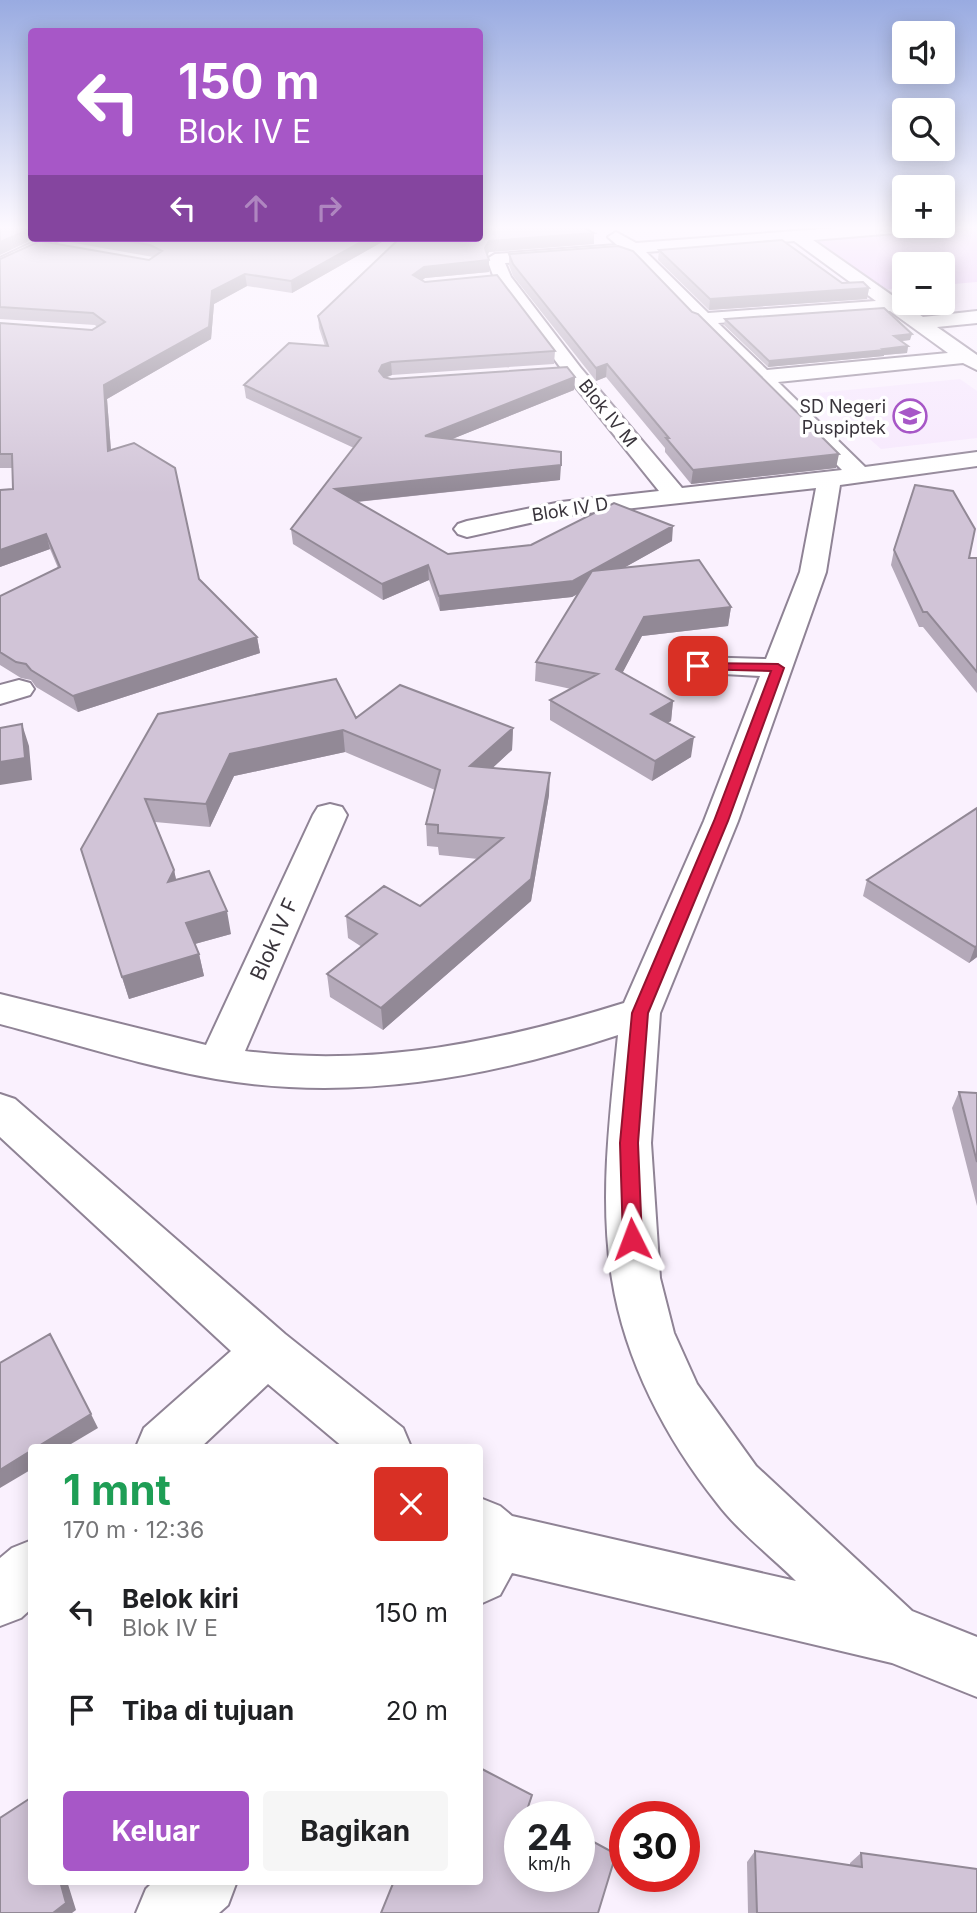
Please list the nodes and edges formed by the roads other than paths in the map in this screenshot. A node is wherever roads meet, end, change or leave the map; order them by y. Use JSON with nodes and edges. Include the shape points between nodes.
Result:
{"nodes":[{"id":1,"x":526,"y":315,"type":"edge"},
{"id":2,"x":697,"y":315,"type":"edge"},
{"id":3,"x":748,"y":315,"type":"edge"},
{"id":4,"x":906,"y":315,"type":"edge"},
{"id":5,"x":977,"y":317,"type":"edge"},
{"id":6,"x":701,"y":319,"type":"junction"},
{"id":7,"x":916,"y":323,"type":"junction"},
{"id":8,"x":977,"y":330,"type":"edge"},
{"id":9,"x":933,"y":335,"type":"junction"},
{"id":10,"x":972,"y":360,"type":"edge"},
{"id":11,"x":573,"y":371,"type":"junction"},
{"id":12,"x":545,"y":373,"type":"edge"},
{"id":13,"x":762,"y":377,"type":"junction"},
{"id":14,"x":972,"y":464,"type":"edge"},
{"id":15,"x":844,"y":477,"type":"junction"},
{"id":16,"x":674,"y":494,"type":"junction"},
{"id":17,"x":467,"y":529,"type":"dead end"},
{"id":18,"x":698,"y":666,"type":"dead end"},
{"id":19,"x":778,"y":668,"type":"junction"},
{"id":20,"x":330,"y":815,"type":"dead end"},
{"id":21,"x":0,"y":1009,"type":"edge"},
{"id":22,"x":640,"y":1013,"type":"junction"},
{"id":23,"x":219,"y":1063,"type":"junction"},
{"id":24,"x":0,"y":1111,"type":"edge"},
{"id":25,"x":267,"y":1351,"type":"junction"},
{"id":26,"x":166,"y":1444,"type":"edge"},
{"id":27,"x":380,"y":1444,"type":"edge"},
{"id":28,"x":486,"y":1547,"type":"edge"},
{"id":29,"x":28,"y":1572,"type":"edge"},
{"id":30,"x":0,"y":1597,"type":"edge"},
{"id":31,"x":892,"y":1633,"type":"junction"},
{"id":32,"x":977,"y":1667,"type":"edge"},
{"id":33,"x":200,"y":1885,"type":"edge"},
{"id":34,"x":170,"y":1913,"type":"edge"}],
"edges":[{"from":1,"to":11,"type":"street","name":"Blok IV M"},
{"from":2,"to":6,"type":"street"},
{"from":3,"to":6,"type":"street"},
{"from":4,"to":7,"type":"street"},
{"from":5,"to":7,"type":"street"},
{"from":6,"to":13,"type":"street"},
{"from":7,"to":9,"type":"street"},
{"from":8,"to":9,"type":"street"},
{"from":9,"to":10,"type":"street"},
{"from":10,"to":13,"type":"street"},
{"from":11,"to":12,"type":"street"},
{"from":11,"to":16,"type":"street","name":"Blok IV M"},
{"from":13,"to":15,"type":"street"},
{"from":14,"to":15,"type":"street","name":"Blok IV D"},
{"from":15,"to":16,"type":"street","name":"Blok IV D"},
{"from":15,"to":19,"type":"street"},
{"from":16,"to":17,"type":"street","name":"Blok IV D","via":[[562,509]]},
{"from":18,"to":19,"type":"street"},
{"from":19,"to":22,"type":"street","via":[[721,821]]},
{"from":20,"to":23,"type":"street","name":"Blok IV F"},
{"from":21,"to":23,"type":"street","via":[[143,1048]]},
{"from":22,"to":23,"type":"street","via":[[485,1056],[369,1070],[311,1072]]},
{"from":22,"to":31,"type":"street","via":[[629,1143],[631,1220],[636,1278],[649,1334],[680,1402],[737,1485]]},
{"from":24,"to":25,"type":"street"},
{"from":25,"to":26,"type":"street"},
{"from":25,"to":27,"type":"street"},
{"from":28,"to":31,"type":"street"},
{"from":29,"to":30,"type":"street"},
{"from":31,"to":32,"type":"street"},
{"from":33,"to":34,"type":"street"}]}
